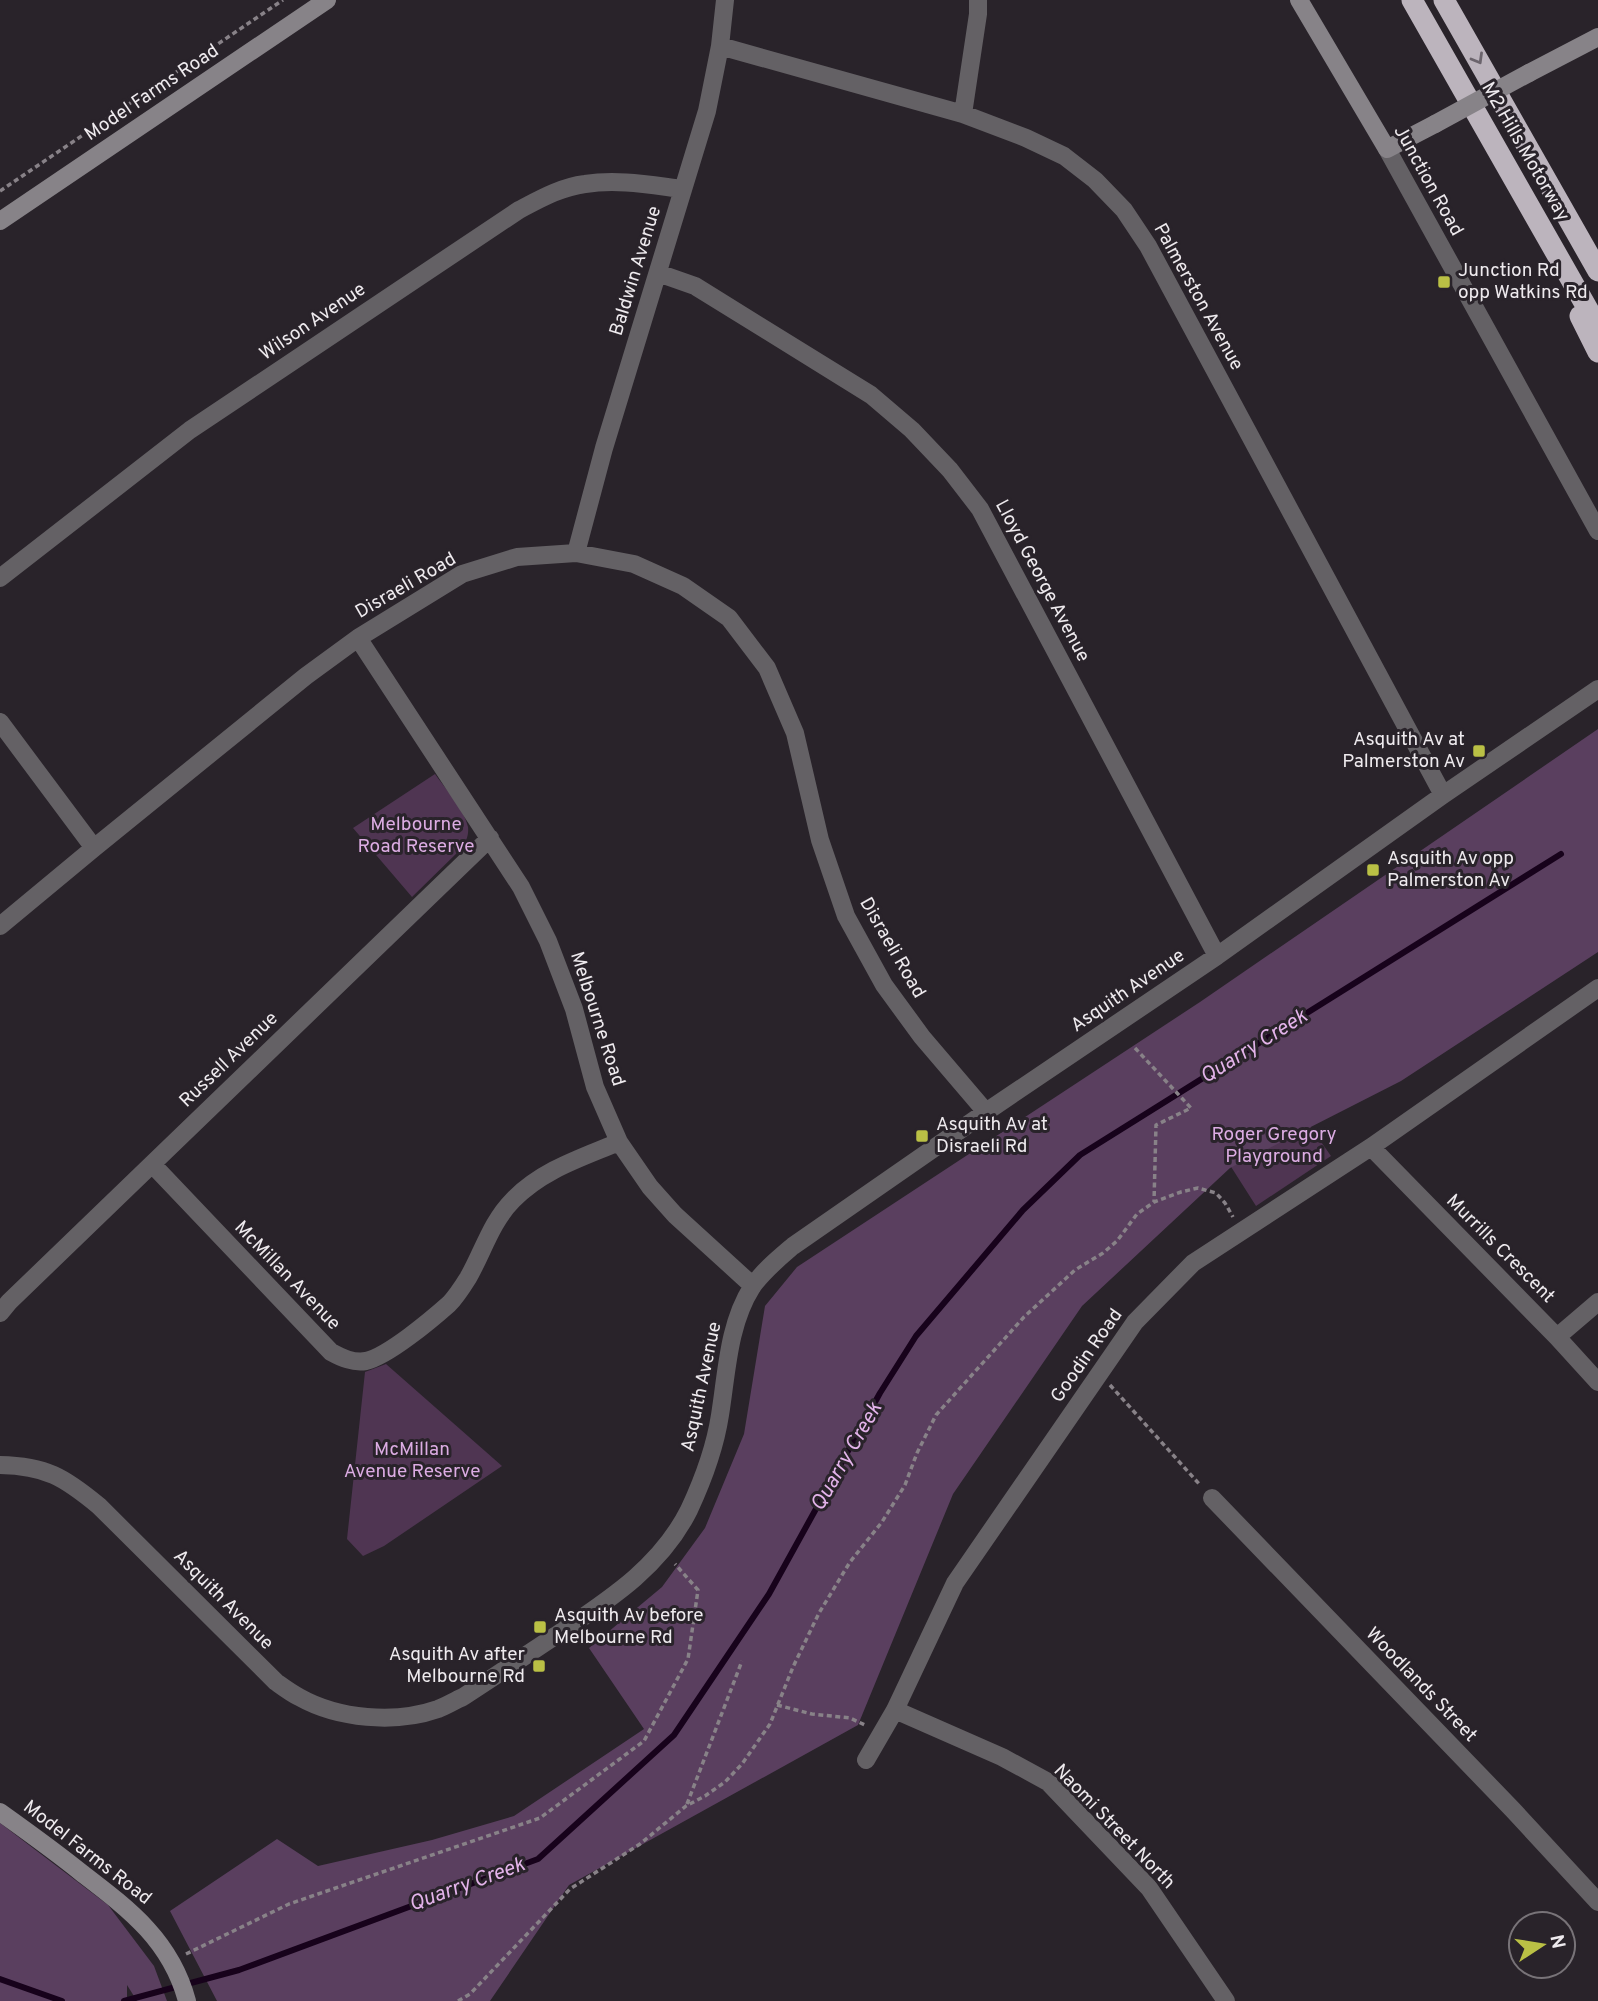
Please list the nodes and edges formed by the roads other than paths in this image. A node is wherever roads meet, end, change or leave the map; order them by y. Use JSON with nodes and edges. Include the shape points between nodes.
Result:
{"nodes":[{"id":1,"x":327,"y":0,"type":"edge"},
{"id":2,"x":725,"y":0,"type":"edge"},
{"id":3,"x":978,"y":0,"type":"edge"},
{"id":4,"x":1299,"y":0,"type":"edge"},
{"id":5,"x":1412,"y":0,"type":"edge"},
{"id":6,"x":1444,"y":0,"type":"edge"},
{"id":7,"x":1598,"y":37,"type":"edge"},
{"id":8,"x":720,"y":46,"type":"junction"},
{"id":9,"x":963,"y":114,"type":"junction"},
{"id":10,"x":1387,"y":149,"type":"junction"},
{"id":11,"x":1503,"y":160,"type":"junction"},
{"id":12,"x":683,"y":189,"type":"junction"},
{"id":13,"x":1560,"y":204,"type":"junction"},
{"id":14,"x":0,"y":221,"type":"edge"},
{"id":15,"x":1598,"y":258,"type":"edge"},
{"id":16,"x":1598,"y":271,"type":"edge"},
{"id":17,"x":658,"y":273,"type":"junction"},
{"id":18,"x":1598,"y":327,"type":"edge"},
{"id":19,"x":1598,"y":352,"type":"edge"},
{"id":20,"x":1598,"y":531,"type":"edge"},
{"id":21,"x":576,"y":553,"type":"junction"},
{"id":22,"x":0,"y":578,"type":"edge"},
{"id":23,"x":358,"y":638,"type":"junction"},
{"id":24,"x":1598,"y":689,"type":"edge"},
{"id":25,"x":0,"y":722,"type":"edge"},
{"id":26,"x":1443,"y":795,"type":"junction"},
{"id":27,"x":490,"y":838,"type":"junction"},
{"id":28,"x":94,"y":848,"type":"junction"},
{"id":29,"x":0,"y":926,"type":"edge"},
{"id":30,"x":1217,"y":956,"type":"junction"},
{"id":31,"x":1598,"y":988,"type":"edge"},
{"id":32,"x":986,"y":1112,"type":"junction"},
{"id":33,"x":619,"y":1142,"type":"junction"},
{"id":34,"x":1371,"y":1147,"type":"junction"},
{"id":35,"x":152,"y":1164,"type":"junction"},
{"id":36,"x":753,"y":1286,"type":"junction"},
{"id":37,"x":1598,"y":1302,"type":"edge"},
{"id":38,"x":0,"y":1313,"type":"edge"},
{"id":39,"x":1557,"y":1337,"type":"junction"},
{"id":40,"x":1598,"y":1382,"type":"edge"},
{"id":41,"x":0,"y":1465,"type":"edge"},
{"id":42,"x":1212,"y":1498,"type":"road end"},
{"id":43,"x":895,"y":1710,"type":"junction"},
{"id":44,"x":866,"y":1760,"type":"dead end"},
{"id":45,"x":0,"y":1812,"type":"edge"},
{"id":46,"x":1598,"y":1902,"type":"edge"},
{"id":47,"x":187,"y":2001,"type":"edge"},
{"id":48,"x":1226,"y":2001,"type":"edge"}],
"edges":[{"from":1,"to":14,"type":"street","name":"Model Farms Road"},
{"from":2,"to":8,"type":"street","name":"Baldwin Avenue"},
{"from":3,"to":9,"type":"street"},
{"from":4,"to":10,"type":"street","name":"Junction Road"},
{"from":5,"to":11,"type":"highway","name":"M2 Hills Motorway"},
{"from":6,"to":13,"type":"highway","name":"M2 Hills Motorway","one_way":true},
{"from":7,"to":10,"type":"street","bridge":true},
{"from":8,"to":9,"type":"street","name":"Palmerston Avenue"},
{"from":8,"to":12,"type":"street","name":"Baldwin Avenue","via":[[707,111]]},
{"from":9,"to":26,"type":"street","name":"Palmerston Avenue","via":[[1064,156],[1124,211],[1148,246]]},
{"from":10,"to":20,"type":"street","name":"Junction Road"},
{"from":11,"to":18,"type":"highway","name":"M2 Hills Motorway"},
{"from":11,"to":19,"type":"highway"},
{"from":12,"to":17,"type":"street","name":"Baldwin Avenue"},
{"from":12,"to":22,"type":"street","name":"Wilson Avenue","via":[[621,181],[583,184],[519,210],[190,430]]},
{"from":13,"to":15,"type":"highway"},
{"from":13,"to":16,"type":"highway","name":"M2 Hills Motorway"},
{"from":17,"to":21,"type":"street","name":"Baldwin Avenue"},
{"from":17,"to":30,"type":"street","name":"Lloyd George Avenue","via":[[695,286],[872,395],[950,470],[980,509]]},
{"from":21,"to":23,"type":"street","name":"Disraeli Road","via":[[517,557],[462,574]]},
{"from":21,"to":32,"type":"street","name":"Disraeli Road","via":[[634,564],[683,586],[729,618],[767,668],[795,733],[820,840],[846,916],[884,985]]},
{"from":23,"to":27,"type":"street","name":"Melbourne Road"},
{"from":23,"to":28,"type":"street","name":"Disraeli Road"},
{"from":24,"to":26,"type":"street","name":"Asquith Avenue"},
{"from":25,"to":28,"type":"street"},
{"from":26,"to":30,"type":"street","name":"Asquith Avenue"},
{"from":27,"to":33,"type":"street","name":"Melbourne Road","via":[[548,941],[574,1009],[595,1087]]},
{"from":27,"to":35,"type":"street","name":"Russell Avenue"},
{"from":28,"to":29,"type":"street","name":"Disraeli Road"},
{"from":30,"to":32,"type":"street","name":"Asquith Avenue"},
{"from":31,"to":34,"type":"street","name":"Goodin Road"},
{"from":32,"to":36,"type":"street","name":"Asquith Avenue","via":[[816,1228]]},
{"from":33,"to":35,"type":"street","name":"McMillan Avenue","via":[[534,1181],[492,1227],[451,1302],[393,1348],[364,1361],[331,1352]]},
{"from":33,"to":36,"type":"street","name":"Melbourne Road","via":[[675,1215]]},
{"from":34,"to":39,"type":"street","name":"Murrills Crescent"},
{"from":34,"to":43,"type":"street","name":"Goodin Road","via":[[1193,1263],[1135,1322],[955,1583]]},
{"from":35,"to":38,"type":"street","name":"Russell Avenue"},
{"from":36,"to":41,"type":"street","name":"Asquith Avenue","via":[[734,1331],[715,1442],[703,1479],[671,1539],[621,1591],[463,1697],[410,1716],[355,1715],[300,1698],[276,1682],[75,1486],[36,1468]]},
{"from":37,"to":39,"type":"street"},
{"from":39,"to":40,"type":"street","name":"Murrills Crescent"},
{"from":42,"to":46,"type":"street","name":"Woodlands Street"},
{"from":43,"to":44,"type":"street","name":"Goodin Road"},
{"from":43,"to":48,"type":"street","name":"Naomi Street North","via":[[1048,1782],[1149,1888]]},
{"from":45,"to":47,"type":"street","name":"Model Farms Road","via":[[129,1909],[159,1942],[182,1981]]}]}
